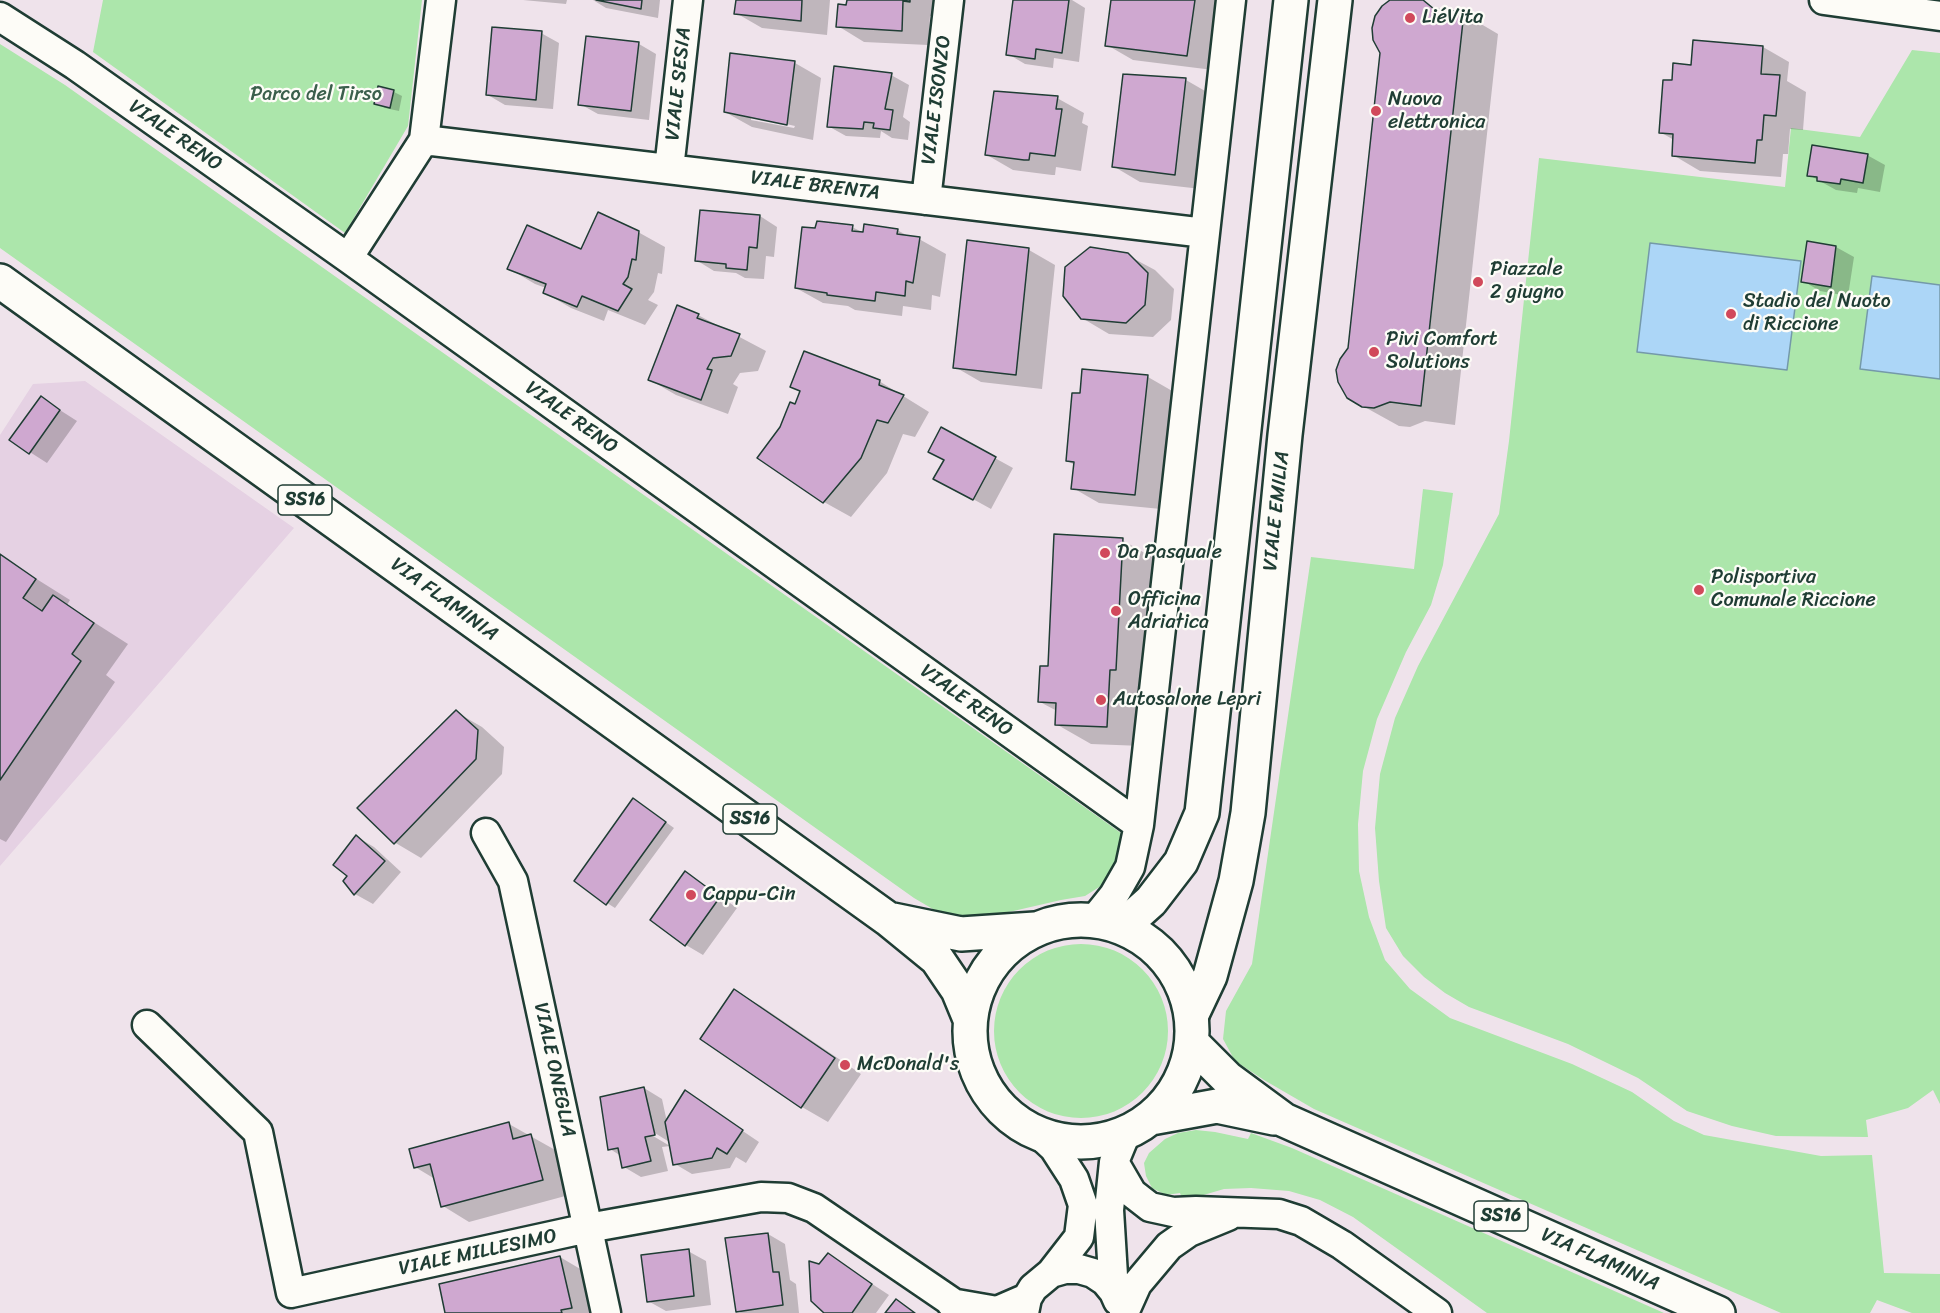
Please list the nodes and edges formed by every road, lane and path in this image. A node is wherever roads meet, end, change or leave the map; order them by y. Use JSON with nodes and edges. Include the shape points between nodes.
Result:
{"nodes":[{"id":1,"x":441,"y":0,"type":"edge"},
{"id":2,"x":688,"y":0,"type":"edge"},
{"id":3,"x":949,"y":0,"type":"edge"},
{"id":4,"x":1231,"y":0,"type":"edge"},
{"id":5,"x":1291,"y":0,"type":"edge"},
{"id":6,"x":1335,"y":0,"type":"edge"},
{"id":7,"x":1824,"y":0,"type":"edge"},
{"id":8,"x":1907,"y":6,"type":"edge"},
{"id":9,"x":1940,"y":16,"type":"edge"},
{"id":10,"x":0,"y":17,"type":"edge"},
{"id":11,"x":424,"y":140,"type":"junction"},
{"id":12,"x":669,"y":169,"type":"junction"},
{"id":13,"x":926,"y":200,"type":"junction"},
{"id":14,"x":1205,"y":233,"type":"junction"},
{"id":15,"x":348,"y":258,"type":"junction"},
{"id":16,"x":0,"y":281,"type":"edge"},
{"id":17,"x":1139,"y":825,"type":"junction"},
{"id":18,"x":486,"y":833,"type":"dead end"},
{"id":19,"x":888,"y":920,"type":"junction"},
{"id":20,"x":1108,"y":924,"type":"junction"},
{"id":21,"x":1037,"y":929,"type":"junction"},
{"id":22,"x":970,"y":1019,"type":"junction"},
{"id":23,"x":147,"y":1025,"type":"dead end"},
{"id":24,"x":1192,"y":1029,"type":"junction"},
{"id":25,"x":1284,"y":1120,"type":"junction"},
{"id":26,"x":1040,"y":1135,"type":"junction"},
{"id":27,"x":1130,"y":1138,"type":"junction"},
{"id":28,"x":1235,"y":1213,"type":"junction"},
{"id":29,"x":588,"y":1228,"type":"junction"},
{"id":30,"x":1051,"y":1273,"type":"junction"},
{"id":31,"x":1026,"y":1306,"type":"edge"},
{"id":32,"x":1120,"y":1306,"type":"edge"},
{"id":33,"x":960,"y":1308,"type":"edge"},
{"id":34,"x":606,"y":1313,"type":"edge"},
{"id":35,"x":1437,"y":1313,"type":"edge"},
{"id":36,"x":1718,"y":1313,"type":"edge"}],
"edges":[{"from":1,"to":11,"type":"street"},
{"from":2,"to":12,"type":"street","name":"VIALE SESIA"},
{"from":3,"to":13,"type":"street","name":"VIALE ISONZO"},
{"from":4,"to":14,"type":"street"},
{"from":5,"to":20,"type":"main road","name":"VIALE EMILIA","via":[[1202,813],[1181,862],[1151,901]]},
{"from":6,"to":24,"type":"main road","name":"VIALE EMILIA","via":[[1286,424],[1248,813],[1236,881]]},
{"from":7,"to":8,"type":"street"},
{"from":8,"to":9,"type":"street"},
{"from":10,"to":15,"type":"street","name":"VIALE RENO","via":[[75,65]]},
{"from":11,"to":12,"type":"street","name":"VIALE BRENTA"},
{"from":11,"to":15,"type":"street"},
{"from":12,"to":13,"type":"street","name":"VIALE BRENTA"},
{"from":13,"to":14,"type":"street","name":"VIALE BRENTA"},
{"from":14,"to":17,"type":"street"},
{"from":15,"to":17,"type":"street","name":"VIALE RENO"},
{"from":16,"to":19,"type":"main road","name":"VIA FLAMINIA","number":"SS16"},
{"from":17,"to":20,"type":"street","via":[[1130,867],[1114,895]]},
{"from":18,"to":29,"type":"street","name":"VIALE ONEGLIA","via":[[513,881]]},
{"from":19,"to":21,"type":"main road","name":"VIA FLAMINIA","number":"SS16","via":[[961,934]]},
{"from":19,"to":22,"type":"main road","name":"VIA FLAMINIA","number":"SS16","via":[[937,959],[958,990]]},
{"from":20,"to":21,"type":"main road","number":"SS16","via":[[1065,921]]},
{"from":20,"to":24,"type":"main road","number":"SS16","via":[[1148,941],[1168,961],[1184,986]]},
{"from":21,"to":22,"type":"main road","number":"SS16","via":[[1012,944],[992,965],[977,990]]},
{"from":22,"to":26,"type":"main road","number":"SS16","via":[[971,1048],[979,1076],[994,1101],[1015,1121]]},
{"from":23,"to":29,"type":"street","name":"VIALE MILLESIMO","via":[[258,1132],[291,1293]]},
{"from":24,"to":25,"type":"main road","name":"VIA FLAMINIA","number":"SS16","via":[[1227,1078]]},
{"from":24,"to":27,"type":"main road","number":"SS16","via":[[1185,1072],[1171,1097]]},
{"from":25,"to":27,"type":"main road","name":"VIA FLAMINIA","number":"SS16","via":[[1217,1106]]},
{"from":25,"to":36,"type":"main road","name":"VIA FLAMINIA","number":"SS16"},
{"from":26,"to":27,"type":"main road","number":"SS16","via":[[1069,1142]]},
{"from":26,"to":30,"type":"street","via":[[1054,1148],[1074,1179],[1083,1205],[1079,1237]]},
{"from":27,"to":28,"type":"street","via":[[1132,1193],[1150,1207],[1173,1212]]},
{"from":27,"to":32,"type":"street","via":[[1108,1210]]},
{"from":28,"to":32,"type":"street","via":[[1189,1232],[1168,1246]]},
{"from":28,"to":35,"type":"street","via":[[1279,1214],[1301,1221],[1342,1245]]},
{"from":29,"to":33,"type":"street","name":"VIALE MILLESIMO","via":[[761,1197],[788,1198],[814,1208]]},
{"from":29,"to":34,"type":"street","name":"VIALE ONEGLIA"},
{"from":30,"to":31,"type":"street","via":[[1033,1288]]},
{"from":30,"to":32,"type":"street","via":[[1079,1269],[1093,1273],[1106,1281]]},
{"from":31,"to":33,"type":"street","name":"VIALE MILLESIMO","via":[[998,1311]]}]}
